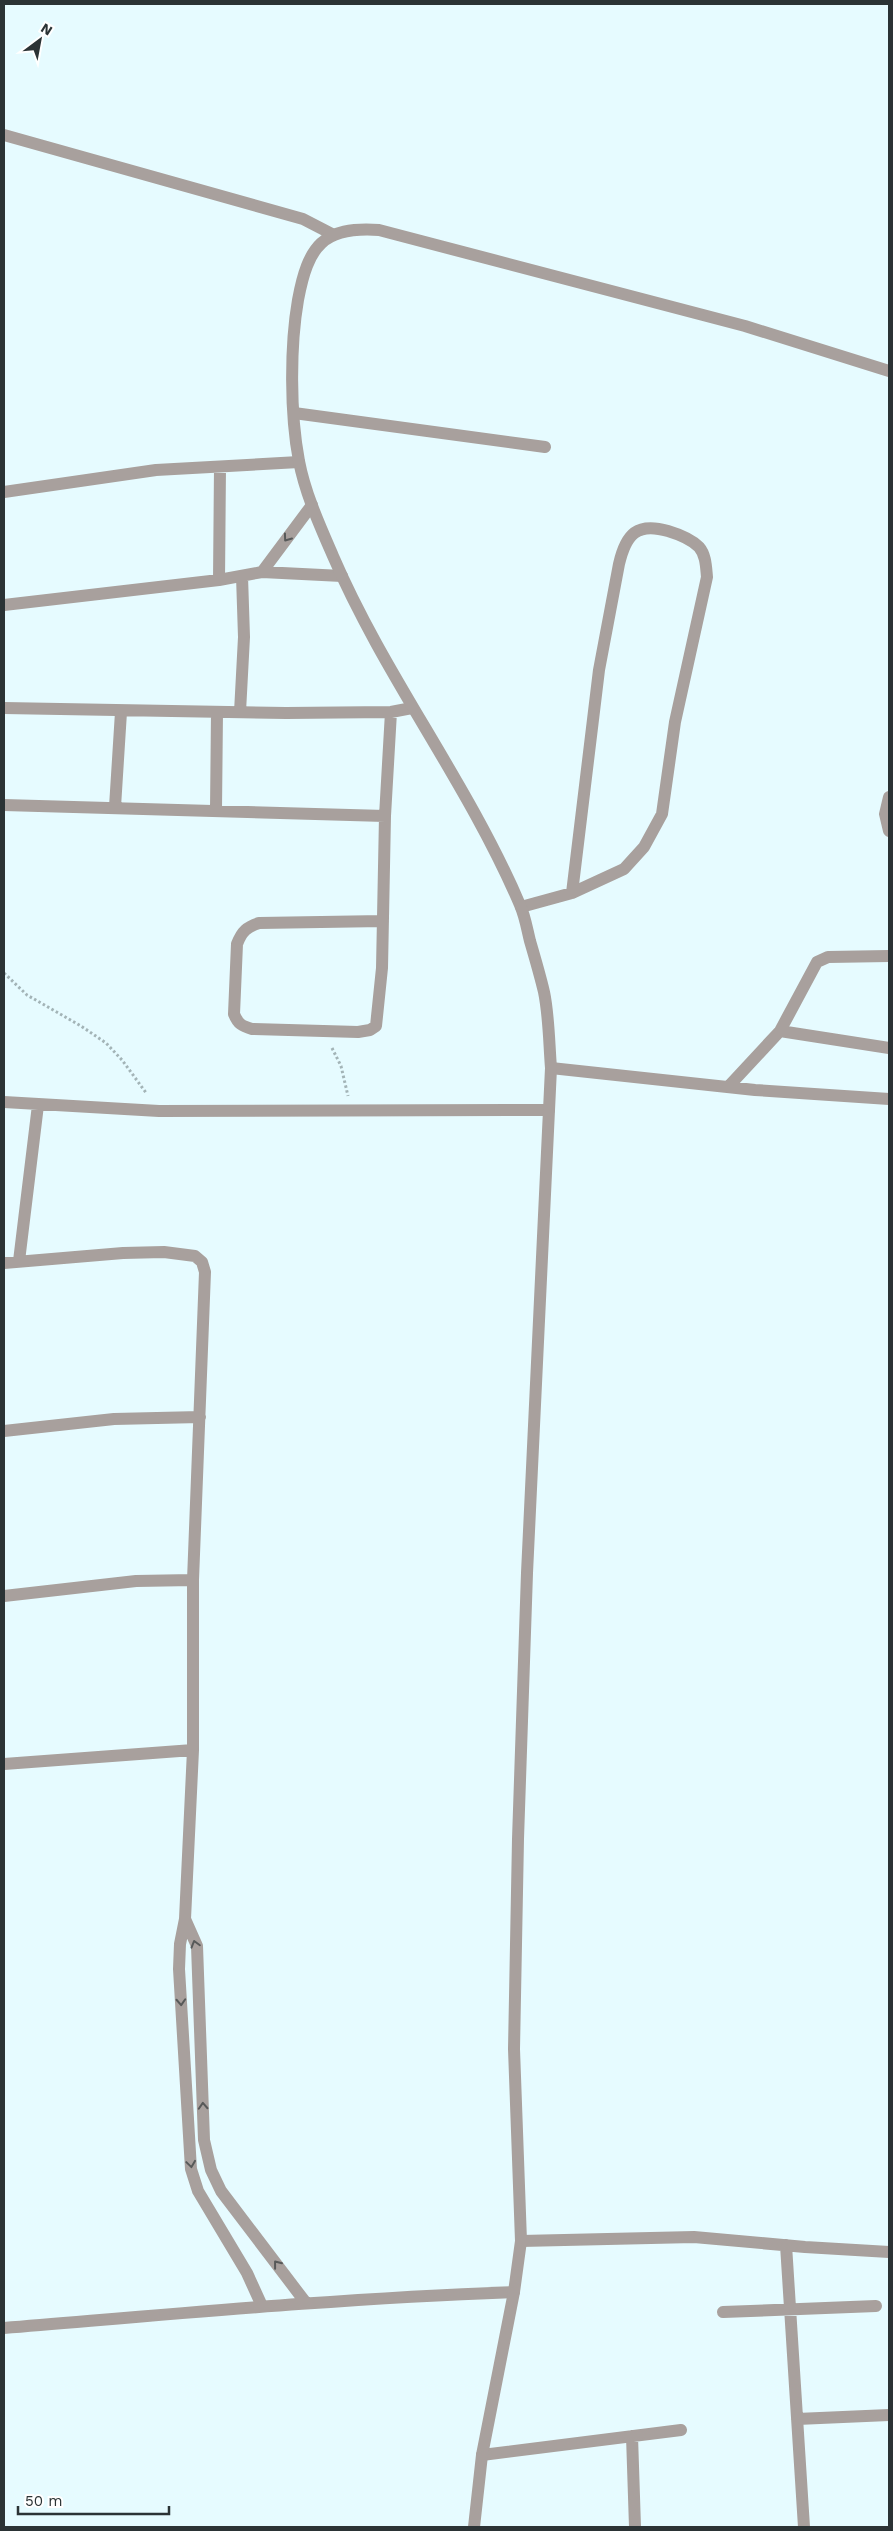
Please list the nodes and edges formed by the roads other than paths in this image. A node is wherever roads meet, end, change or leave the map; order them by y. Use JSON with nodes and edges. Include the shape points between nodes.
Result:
{"nodes":[{"id":1,"x":4,"y":135,"type":"edge"},
{"id":2,"x":332,"y":234,"type":"junction"},
{"id":3,"x":889,"y":371,"type":"edge"},
{"id":4,"x":294,"y":413,"type":"junction"},
{"id":5,"x":545,"y":447,"type":"dead end"},
{"id":6,"x":299,"y":462,"type":"junction"},
{"id":7,"x":220,"y":467,"type":"junction"},
{"id":8,"x":4,"y":492,"type":"edge"},
{"id":9,"x":312,"y":504,"type":"junction"},
{"id":10,"x":262,"y":572,"type":"junction"},
{"id":11,"x":242,"y":576,"type":"junction"},
{"id":12,"x":342,"y":576,"type":"junction"},
{"id":13,"x":219,"y":580,"type":"junction"},
{"id":14,"x":4,"y":605,"type":"edge"},
{"id":15,"x":4,"y":708,"type":"edge"},
{"id":16,"x":412,"y":708,"type":"junction"},
{"id":17,"x":121,"y":712,"type":"junction"},
{"id":18,"x":217,"y":712,"type":"junction"},
{"id":19,"x":240,"y":712,"type":"junction"},
{"id":20,"x":391,"y":712,"type":"junction"},
{"id":21,"x":889,"y":799,"type":"edge"},
{"id":22,"x":4,"y":805,"type":"edge"},
{"id":23,"x":115,"y":807,"type":"junction"},
{"id":24,"x":216,"y":810,"type":"junction"},
{"id":25,"x":385,"y":816,"type":"junction"},
{"id":26,"x":889,"y":831,"type":"edge"},
{"id":27,"x":572,"y":893,"type":"junction"},
{"id":28,"x":521,"y":907,"type":"junction"},
{"id":29,"x":383,"y":921,"type":"junction"},
{"id":30,"x":889,"y":956,"type":"edge"},
{"id":31,"x":780,"y":1031,"type":"junction"},
{"id":32,"x":889,"y":1048,"type":"edge"},
{"id":33,"x":551,"y":1068,"type":"junction"},
{"id":34,"x":728,"y":1087,"type":"junction"},
{"id":35,"x":889,"y":1098,"type":"edge"},
{"id":36,"x":4,"y":1102,"type":"edge"},
{"id":37,"x":38,"y":1105,"type":"junction"},
{"id":38,"x":549,"y":1110,"type":"junction"},
{"id":39,"x":19,"y":1261,"type":"junction"},
{"id":40,"x":4,"y":1263,"type":"edge"},
{"id":41,"x":200,"y":1417,"type":"junction"},
{"id":42,"x":4,"y":1431,"type":"edge"},
{"id":43,"x":193,"y":1580,"type":"junction"},
{"id":44,"x":4,"y":1596,"type":"edge"},
{"id":45,"x":193,"y":1750,"type":"junction"},
{"id":46,"x":4,"y":1764,"type":"edge"},
{"id":47,"x":186,"y":1919,"type":"junction"},
{"id":48,"x":204,"y":2140,"type":"junction"},
{"id":49,"x":188,"y":2141,"type":"junction"},
{"id":50,"x":521,"y":2241,"type":"junction"},
{"id":51,"x":786,"y":2245,"type":"junction"},
{"id":52,"x":889,"y":2252,"type":"edge"},
{"id":53,"x":514,"y":2292,"type":"junction"},
{"id":54,"x":306,"y":2303,"type":"junction"},
{"id":55,"x":262,"y":2306,"type":"junction"},
{"id":56,"x":876,"y":2306,"type":"dead end"},
{"id":57,"x":790,"y":2309,"type":"junction"},
{"id":58,"x":723,"y":2312,"type":"dead end"},
{"id":59,"x":4,"y":2328,"type":"edge"},
{"id":60,"x":889,"y":2415,"type":"edge"},
{"id":61,"x":797,"y":2419,"type":"junction"},
{"id":62,"x":681,"y":2430,"type":"dead end"},
{"id":63,"x":632,"y":2436,"type":"junction"},
{"id":64,"x":482,"y":2455,"type":"junction"},
{"id":65,"x":474,"y":2527,"type":"edge"},
{"id":66,"x":635,"y":2527,"type":"edge"},
{"id":67,"x":804,"y":2527,"type":"edge"}],
"edges":[{"from":1,"to":2,"type":"street","via":[[303,219]]},
{"from":2,"to":3,"type":"street","via":[[353,228],[379,230],[745,326]]},
{"from":2,"to":4,"type":"street","via":[[310,259],[300,289],[293,329]]},
{"from":4,"to":5,"type":"street"},
{"from":4,"to":6,"type":"street"},
{"from":6,"to":7,"type":"street"},
{"from":6,"to":9,"type":"street"},
{"from":7,"to":8,"type":"street","via":[[156,470]]},
{"from":7,"to":13,"type":"street"},
{"from":9,"to":10,"type":"street","one_way":true},
{"from":9,"to":12,"type":"street"},
{"from":10,"to":11,"type":"street"},
{"from":10,"to":12,"type":"street"},
{"from":11,"to":13,"type":"street"},
{"from":11,"to":19,"type":"street","via":[[244,637]]},
{"from":12,"to":16,"type":"street","via":[[366,627]]},
{"from":13,"to":14,"type":"street"},
{"from":15,"to":17,"type":"street"},
{"from":16,"to":20,"type":"street"},
{"from":16,"to":28,"type":"street","via":[[463,795]]},
{"from":17,"to":18,"type":"street"},
{"from":17,"to":23,"type":"street"},
{"from":18,"to":19,"type":"street"},
{"from":18,"to":24,"type":"street"},
{"from":19,"to":20,"type":"street"},
{"from":20,"to":25,"type":"street"},
{"from":21,"to":26,"type":"street","via":[[885,814]]},
{"from":22,"to":23,"type":"street"},
{"from":23,"to":24,"type":"street"},
{"from":24,"to":25,"type":"street"},
{"from":25,"to":29,"type":"street"},
{"from":27,"to":27,"type":"street","via":[[624,869],[644,847],[662,814],[675,722],[707,577],[699,547],[680,534],[652,526],[640,528],[630,537],[619,564],[599,670]]},
{"from":27,"to":28,"type":"street"},
{"from":28,"to":33,"type":"street","via":[[544,994]]},
{"from":29,"to":29,"type":"street","via":[[259,923],[248,926],[237,944],[236,1020],[241,1026],[252,1029],[365,1031],[376,1026]]},
{"from":30,"to":31,"type":"street","via":[[828,957],[816,962]]},
{"from":31,"to":32,"type":"street"},
{"from":31,"to":34,"type":"street"},
{"from":33,"to":34,"type":"street"},
{"from":33,"to":38,"type":"street"},
{"from":34,"to":35,"type":"street"},
{"from":36,"to":37,"type":"street"},
{"from":37,"to":38,"type":"street","via":[[159,1111]]},
{"from":37,"to":39,"type":"street"},
{"from":38,"to":50,"type":"street","via":[[518,1839],[514,2049]]},
{"from":39,"to":40,"type":"street"},
{"from":39,"to":41,"type":"street","via":[[164,1252],[195,1256],[202,1262],[205,1272]]},
{"from":41,"to":42,"type":"street","via":[[114,1419]]},
{"from":41,"to":43,"type":"street"},
{"from":43,"to":44,"type":"street","via":[[136,1581]]},
{"from":43,"to":45,"type":"street"},
{"from":45,"to":46,"type":"street"},
{"from":45,"to":47,"type":"street"},
{"from":48,"to":47,"type":"street","one_way":true,"via":[[197,1946]]},
{"from":47,"to":49,"type":"street","one_way":true,"via":[[179,1969]]},
{"from":48,"to":49,"type":"street"},
{"from":54,"to":48,"type":"street","one_way":true,"via":[[221,2191],[214,2179]]},
{"from":49,"to":55,"type":"street","one_way":true,"via":[[191,2169],[198,2191],[247,2273]]},
{"from":50,"to":51,"type":"street","via":[[694,2237]]},
{"from":50,"to":53,"type":"street"},
{"from":51,"to":52,"type":"street"},
{"from":51,"to":57,"type":"street"},
{"from":53,"to":54,"type":"street"},
{"from":53,"to":64,"type":"street"},
{"from":54,"to":55,"type":"street"},
{"from":55,"to":59,"type":"street"},
{"from":56,"to":57,"type":"street"},
{"from":57,"to":58,"type":"street"},
{"from":57,"to":61,"type":"street"},
{"from":60,"to":61,"type":"street"},
{"from":61,"to":67,"type":"street"},
{"from":62,"to":63,"type":"street"},
{"from":63,"to":64,"type":"street"},
{"from":63,"to":66,"type":"street"},
{"from":64,"to":65,"type":"street"}]}
